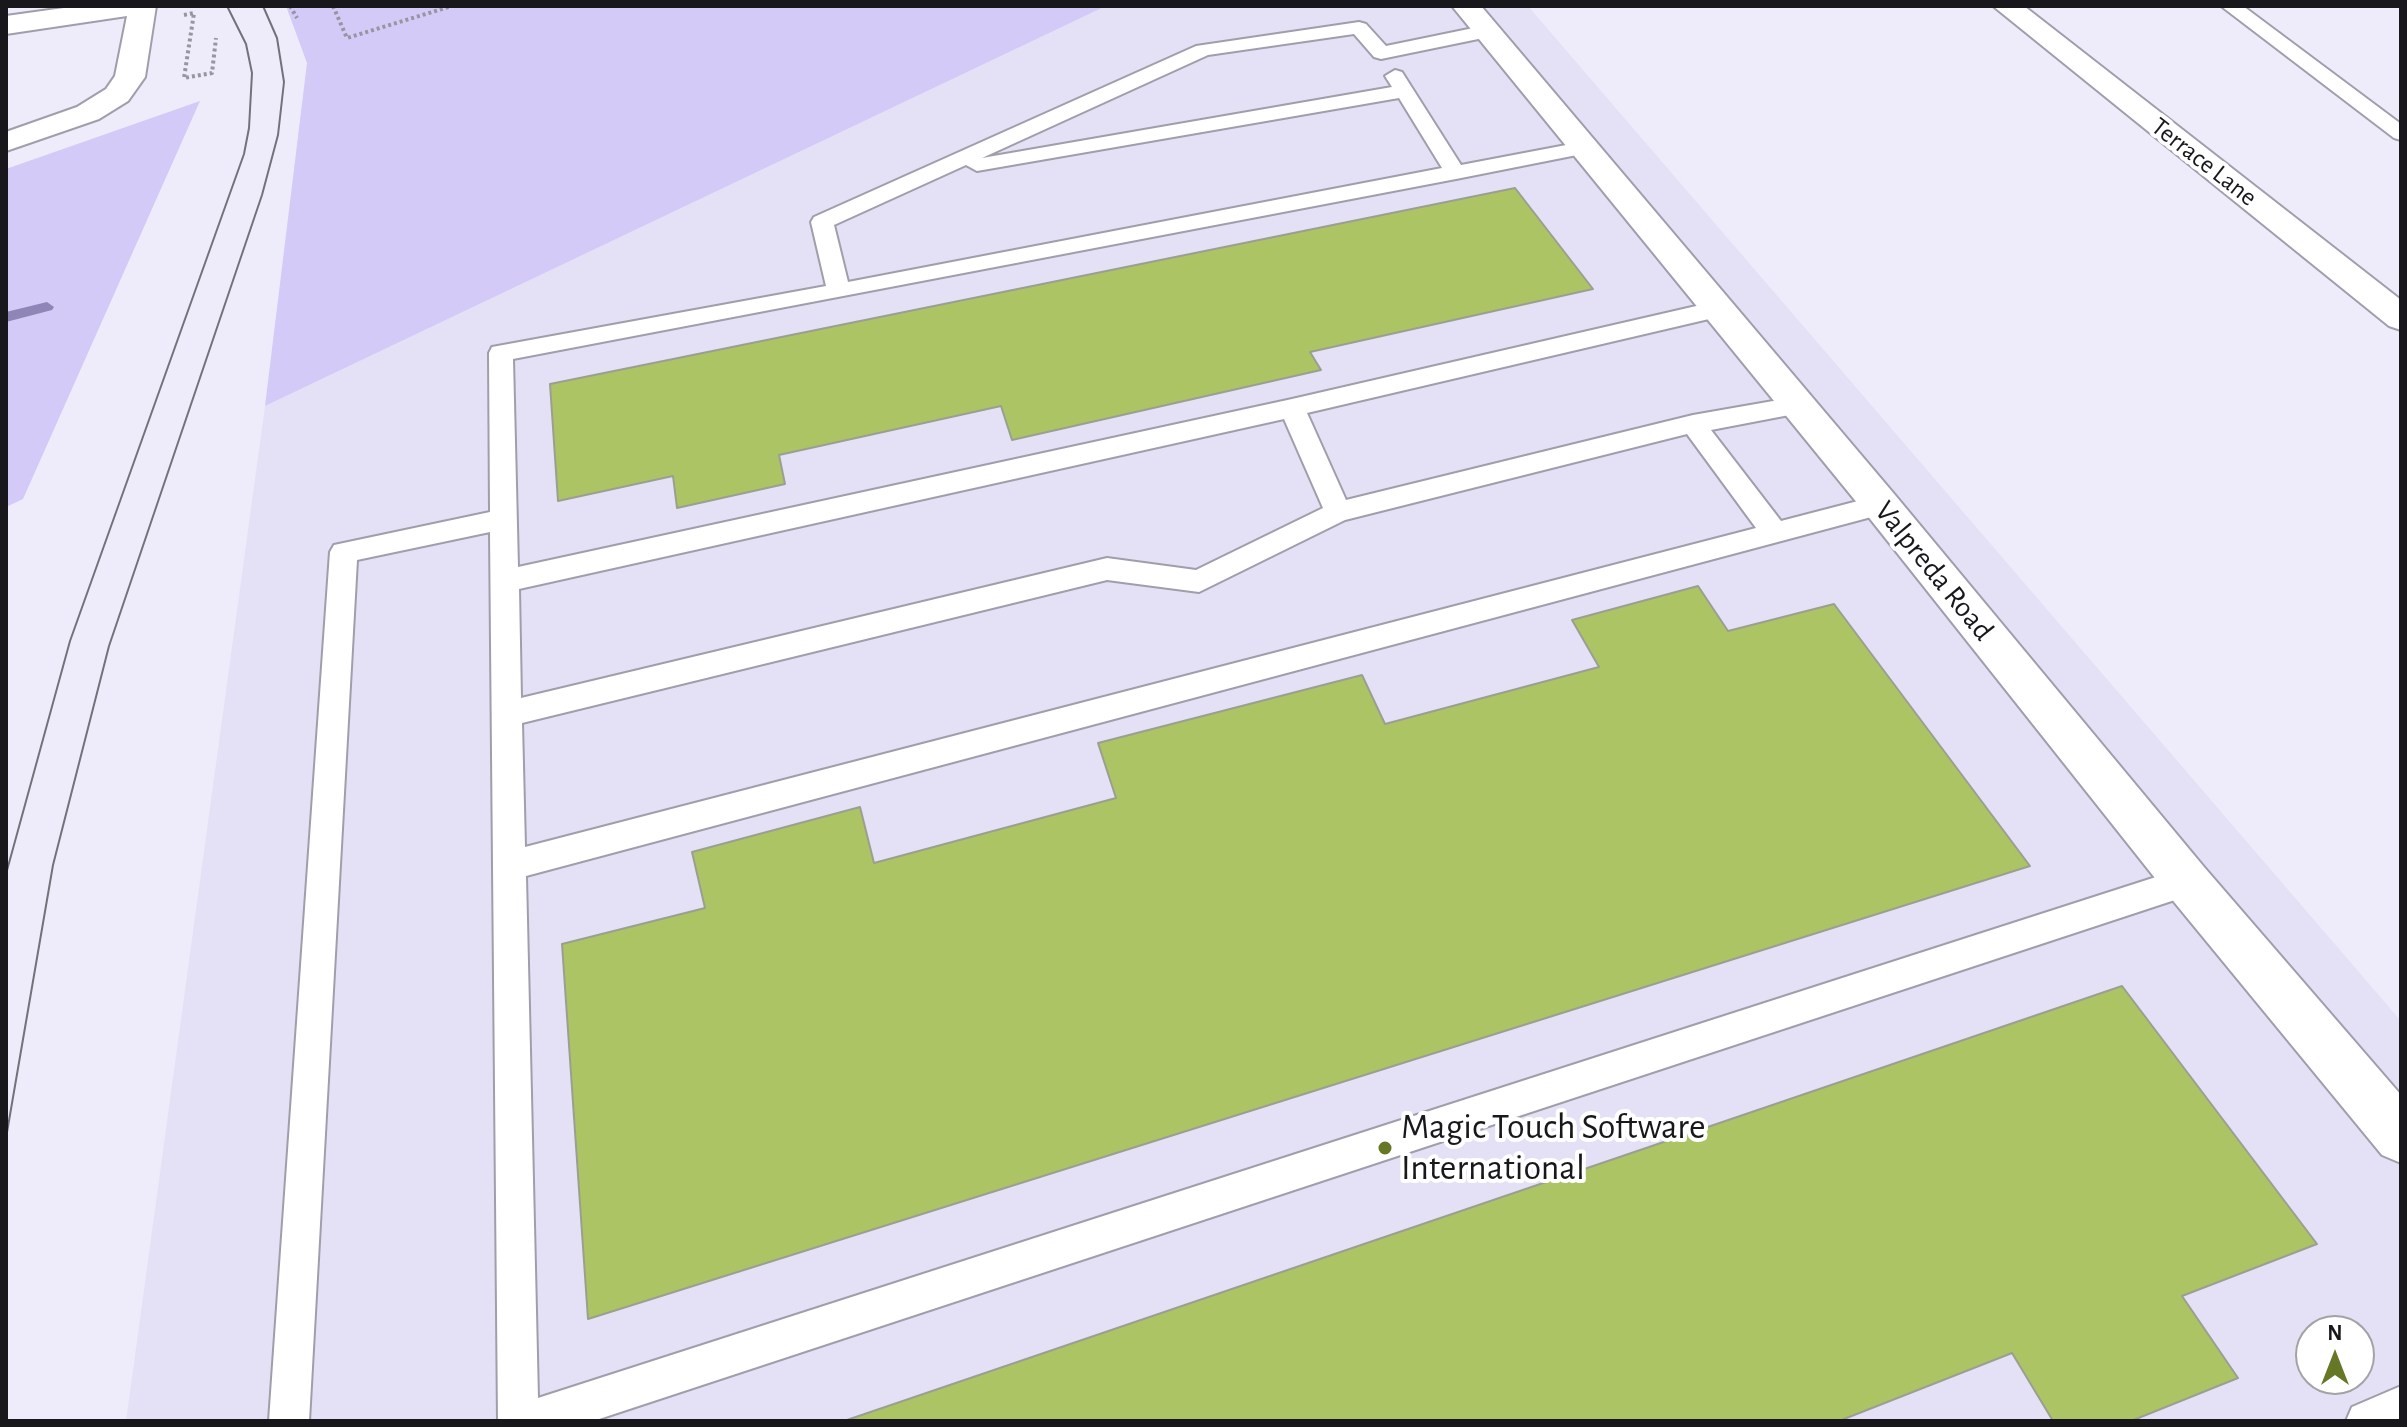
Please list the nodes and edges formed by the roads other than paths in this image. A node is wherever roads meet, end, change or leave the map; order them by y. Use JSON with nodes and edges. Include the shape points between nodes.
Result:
{"nodes":[{"id":1,"x":136,"y":6,"type":"edge"},
{"id":2,"x":142,"y":6,"type":"edge"},
{"id":3,"x":2007,"y":6,"type":"edge"},
{"id":4,"x":2231,"y":6,"type":"edge"},
{"id":5,"x":1477,"y":19,"type":"edge"},
{"id":6,"x":6,"y":25,"type":"edge"},
{"id":7,"x":1381,"y":53,"type":"junction"},
{"id":8,"x":1404,"y":91,"type":"junction"},
{"id":9,"x":2401,"y":134,"type":"edge"},
{"id":10,"x":6,"y":142,"type":"edge"},
{"id":11,"x":1582,"y":148,"type":"junction"},
{"id":12,"x":932,"y":173,"type":"junction"},
{"id":13,"x":1456,"y":173,"type":"junction"},
{"id":14,"x":839,"y":291,"type":"junction"},
{"id":15,"x":1718,"y":309,"type":"junction"},
{"id":16,"x":2401,"y":318,"type":"edge"},
{"id":17,"x":1796,"y":406,"type":"junction"},
{"id":18,"x":1292,"y":408,"type":"junction"},
{"id":19,"x":1693,"y":424,"type":"junction"},
{"id":20,"x":1881,"y":505,"type":"junction"},
{"id":21,"x":1338,"y":512,"type":"junction"},
{"id":22,"x":503,"y":519,"type":"junction"},
{"id":23,"x":1775,"y":533,"type":"junction"},
{"id":24,"x":504,"y":581,"type":"junction"},
{"id":25,"x":506,"y":714,"type":"junction"},
{"id":26,"x":509,"y":866,"type":"junction"},
{"id":27,"x":2187,"y":882,"type":"junction"},
{"id":28,"x":2401,"y":1136,"type":"edge"},
{"id":29,"x":2401,"y":1406,"type":"edge"},
{"id":30,"x":289,"y":1421,"type":"edge"},
{"id":31,"x":518,"y":1421,"type":"edge"},
{"id":32,"x":531,"y":1421,"type":"edge"},
{"id":33,"x":2366,"y":1421,"type":"edge"}],
"edges":[{"from":1,"to":6,"type":"street"},
{"from":2,"to":10,"type":"street","via":[[134,63],[117,95],[88,113]]},
{"from":3,"to":16,"type":"street","name":"Terrace Lane"},
{"from":4,"to":9,"type":"lane"},
{"from":5,"to":7,"type":"lane"},
{"from":5,"to":11,"type":"street","name":"Valpreda Road"},
{"from":7,"to":8,"type":"lane"},
{"from":7,"to":12,"type":"lane","via":[[1359,28],[1203,50]]},
{"from":8,"to":12,"type":"lane"},
{"from":8,"to":13,"type":"lane"},
{"from":11,"to":13,"type":"lane"},
{"from":11,"to":15,"type":"street","name":"Valpreda Road"},
{"from":12,"to":14,"type":"lane","via":[[822,222]]},
{"from":13,"to":14,"type":"lane"},
{"from":14,"to":22,"type":"lane","via":[[501,353]]},
{"from":15,"to":17,"type":"street","name":"Valpreda Road"},
{"from":15,"to":18,"type":"lane"},
{"from":17,"to":19,"type":"lane"},
{"from":17,"to":20,"type":"street","name":"Valpreda Road"},
{"from":18,"to":21,"type":"lane"},
{"from":18,"to":24,"type":"lane"},
{"from":19,"to":21,"type":"lane"},
{"from":19,"to":23,"type":"lane"},
{"from":20,"to":23,"type":"lane"},
{"from":20,"to":27,"type":"street","name":"Valpreda Road"},
{"from":21,"to":25,"type":"lane","via":[[1199,581],[1107,569]]},
{"from":22,"to":24,"type":"lane"},
{"from":22,"to":30,"type":"lane","via":[[344,552]]},
{"from":23,"to":26,"type":"lane"},
{"from":24,"to":25,"type":"lane"},
{"from":25,"to":26,"type":"lane"},
{"from":26,"to":31,"type":"lane"},
{"from":27,"to":28,"type":"street","name":"Valpreda Road"},
{"from":27,"to":32,"type":"lane"},
{"from":29,"to":33,"type":"lane"}]}
